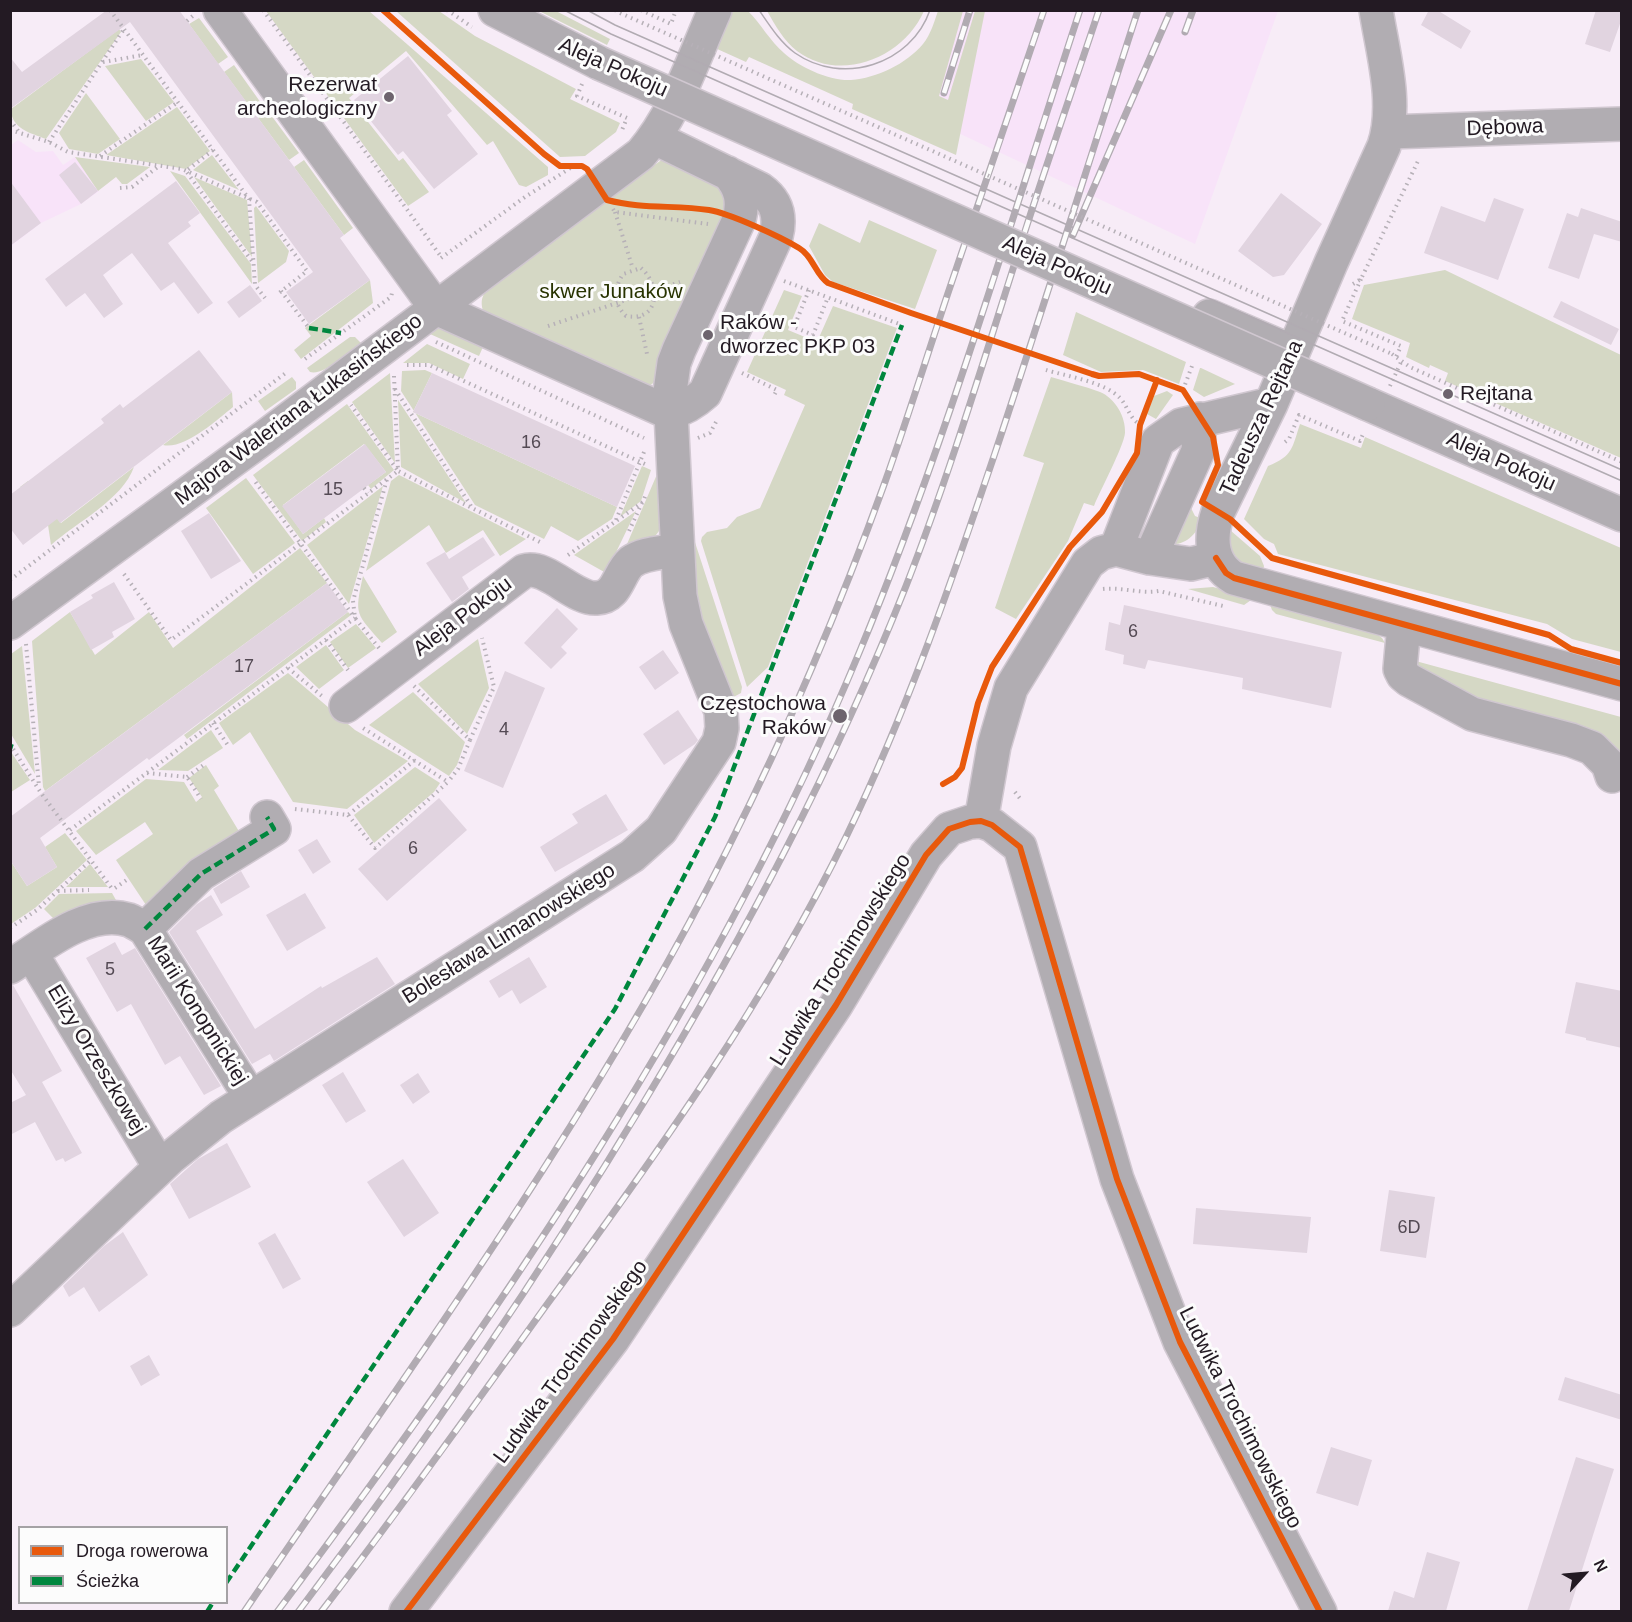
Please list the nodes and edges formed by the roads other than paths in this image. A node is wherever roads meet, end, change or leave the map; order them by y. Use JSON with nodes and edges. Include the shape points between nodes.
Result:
{"nodes":[{"id":1,"x":220,"y":10,"type":"edge"},
{"id":2,"x":495,"y":10,"type":"edge"},
{"id":3,"x":715,"y":10,"type":"edge"},
{"id":4,"x":1376,"y":10,"type":"edge"},
{"id":5,"x":1622,"y":124,"type":"edge"},
{"id":6,"x":1389,"y":132,"type":"junction"},
{"id":7,"x":655,"y":138,"type":"junction"},
{"id":8,"x":1166,"y":297,"type":"dead end"},
{"id":9,"x":432,"y":324,"type":"junction"},
{"id":10,"x":1293,"y":352,"type":"junction"},
{"id":11,"x":1271,"y":404,"type":"junction"},
{"id":12,"x":670,"y":413,"type":"junction"},
{"id":13,"x":1200,"y":420,"type":"junction"},
{"id":14,"x":1622,"y":515,"type":"edge"},
{"id":15,"x":1116,"y":549,"type":"junction"},
{"id":16,"x":676,"y":550,"type":"junction"},
{"id":17,"x":1150,"y":558,"type":"junction"},
{"id":18,"x":1216,"y":558,"type":"junction"},
{"id":19,"x":1404,"y":625,"type":"junction"},
{"id":20,"x":15,"y":633,"type":"edge"},
{"id":21,"x":1622,"y":684,"type":"edge"},
{"id":22,"x":348,"y":705,"type":"road end"},
{"id":23,"x":1612,"y":776,"type":"dead end"},
{"id":24,"x":280,"y":813,"type":"road end"},
{"id":25,"x":981,"y":821,"type":"junction"},
{"id":26,"x":137,"y":924,"type":"junction"},
{"id":27,"x":21,"y":960,"type":"edge"},
{"id":28,"x":251,"y":1098,"type":"junction"},
{"id":29,"x":160,"y":1167,"type":"junction"},
{"id":30,"x":10,"y":1310,"type":"edge"},
{"id":31,"x":406,"y":1611,"type":"edge"},
{"id":32,"x":1320,"y":1611,"type":"edge"}],
"edges":[{"from":1,"to":9,"type":"street","name":"Majora Waleriana Łukasińskiego"},
{"from":2,"to":14,"type":"street","name":"Aleja Pokoju","bridge":true,"via":[[591,73],[1366,417]]},
{"from":3,"to":7,"type":"street"},
{"from":4,"to":6,"type":"street","name":"Tadeusza Rejtana"},
{"from":5,"to":6,"type":"street","name":"Dębowa"},
{"from":6,"to":10,"type":"street","name":"Tadeusza Rejtana"},
{"from":7,"to":9,"type":"street","via":[[641,154]]},
{"from":7,"to":12,"type":"street","via":[[728,173],[739,189],[742,208],[674,363]]},
{"from":8,"to":10,"type":"street"},
{"from":9,"to":12,"type":"street"},
{"from":9,"to":20,"type":"street","name":"Majora Waleriana Łukasińskiego"},
{"from":10,"to":11,"type":"street","name":"Tadeusza Rejtana"},
{"from":11,"to":13,"type":"street"},
{"from":11,"to":18,"type":"street","name":"Tadeusza Rejtana","via":[[1218,512],[1212,547]]},
{"from":12,"to":16,"type":"street","name":"Bolesława Limanowskiego"},
{"from":13,"to":15,"type":"street","via":[[1181,425],[1158,441]]},
{"from":13,"to":17,"type":"street","via":[[1198,451]]},
{"from":15,"to":17,"type":"street"},
{"from":15,"to":25,"type":"street","via":[[1101,553],[1088,563],[1011,688],[994,746]]},
{"from":16,"to":22,"type":"street","name":"Aleja Pokoju","via":[[633,561],[616,588],[597,598],[536,570],[524,571]]},
{"from":16,"to":28,"type":"street","name":"Bolesława Limanowskiego","via":[[686,624],[721,711],[722,728],[719,742],[661,830],[632,856]]},
{"from":17,"to":18,"type":"street","via":[[1191,564]]},
{"from":18,"to":19,"type":"street","via":[[1234,578]]},
{"from":19,"to":21,"type":"street"},
{"from":19,"to":23,"type":"street","via":[[1400,669],[1409,680],[1472,714],[1592,748],[1608,764]]},
{"from":24,"to":26,"type":"street","via":[[274,829],[201,874]]},
{"from":25,"to":31,"type":"street","name":"Ludwika Trochimowskiego","via":[[950,829],[926,855],[836,1005],[613,1339]]},
{"from":25,"to":32,"type":"street","name":"Ludwika Trochimowskiego","via":[[1020,847],[1117,1179],[1180,1342]]},
{"from":26,"to":27,"type":"street","name":"Marii Konopnickiej","via":[[107,917],[85,922]]},
{"from":26,"to":28,"type":"street","name":"Marii Konopnickiej"},
{"from":27,"to":29,"type":"street","name":"Elizy Orzeszkowej"},
{"from":28,"to":29,"type":"street","name":"Bolesława Limanowskiego"},
{"from":29,"to":30,"type":"street","name":"Bolesława Limanowskiego"}]}
